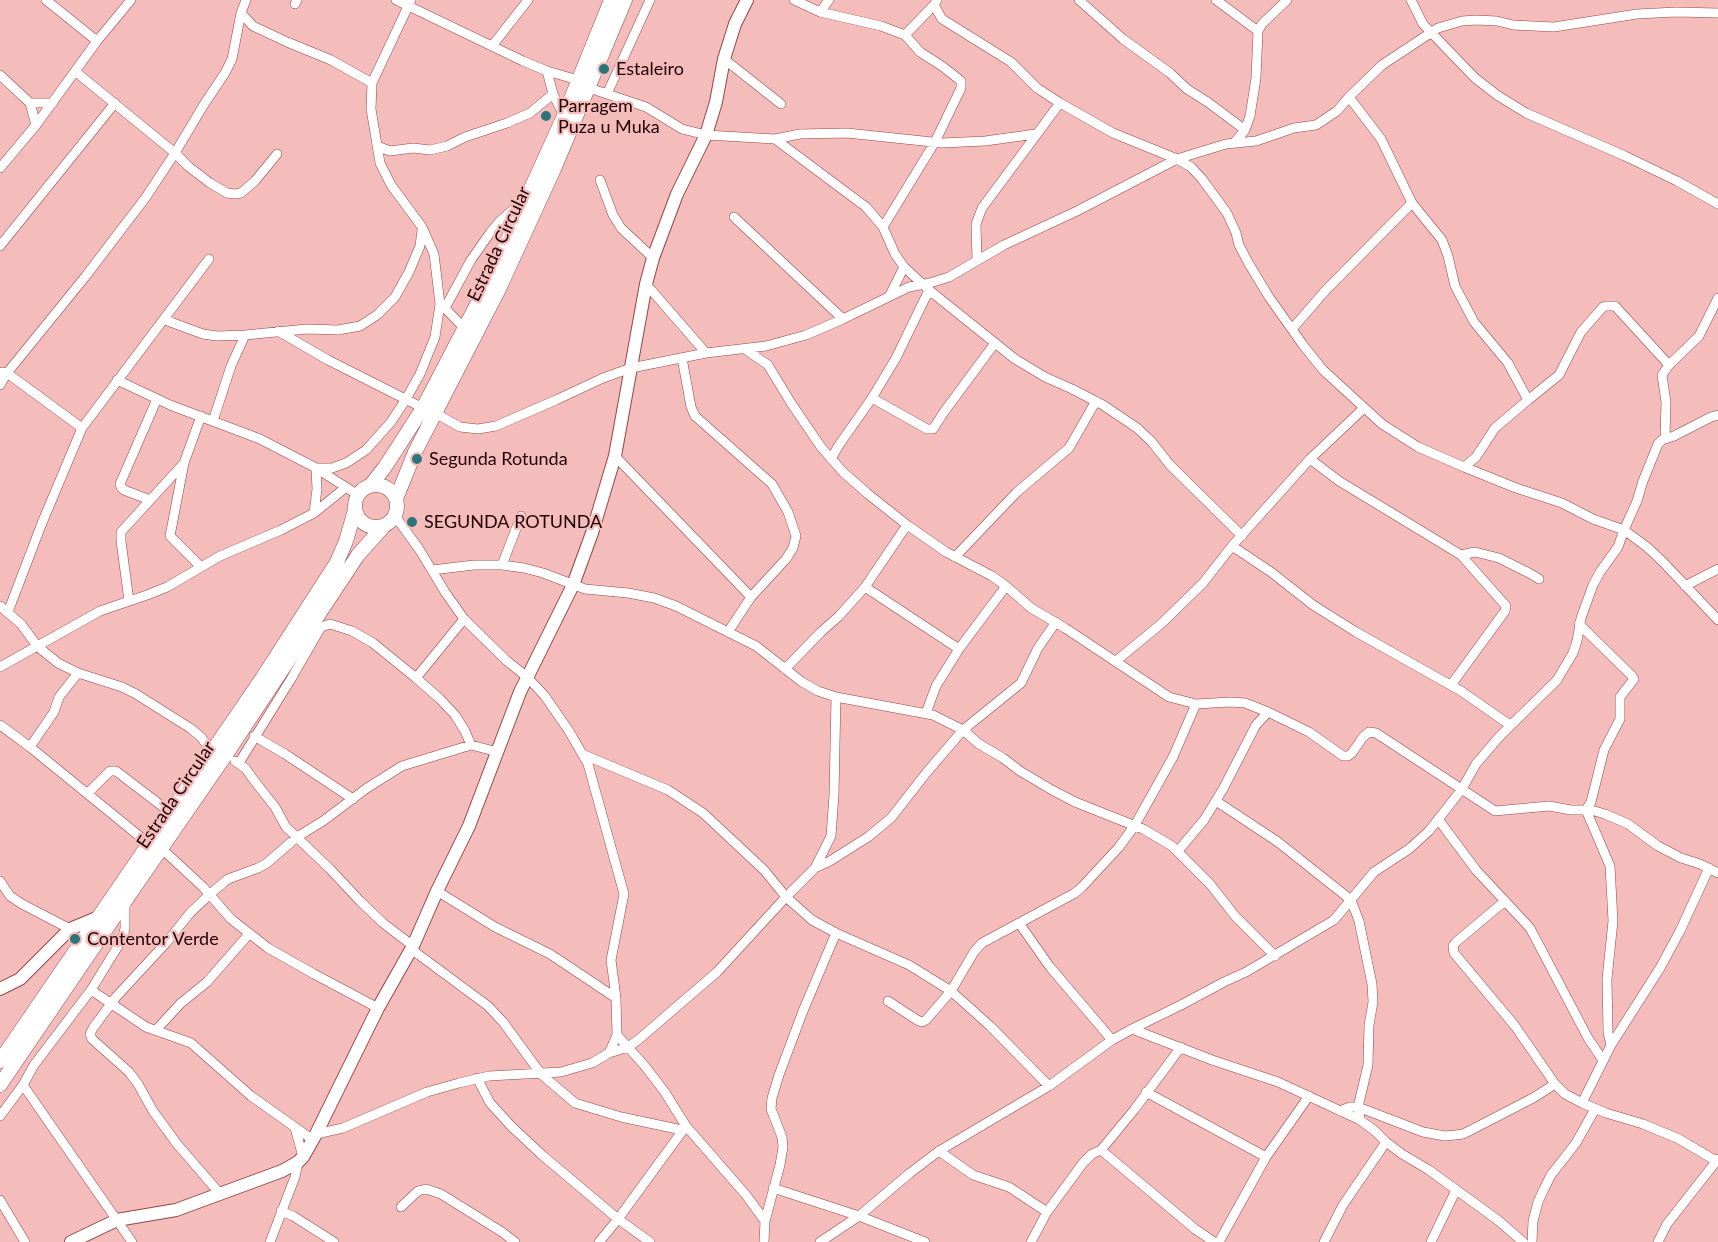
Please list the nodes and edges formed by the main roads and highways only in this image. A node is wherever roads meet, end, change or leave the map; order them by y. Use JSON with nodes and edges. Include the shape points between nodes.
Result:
{"nodes":[{"id":1,"x":611,"y":0,"type":"edge"},
{"id":2,"x":625,"y":0,"type":"edge"},
{"id":3,"x":584,"y":84,"type":"junction"},
{"id":4,"x":429,"y":411,"type":"junction"},
{"id":5,"x":370,"y":486,"type":"junction"},
{"id":6,"x":396,"y":500,"type":"junction"},
{"id":7,"x":355,"y":510,"type":"junction"},
{"id":8,"x":383,"y":526,"type":"junction"},
{"id":9,"x":219,"y":754,"type":"junction"},
{"id":10,"x":155,"y":847,"type":"junction"},
{"id":11,"x":0,"y":1061,"type":"edge"},
{"id":12,"x":0,"y":1085,"type":"edge"}],
"edges":[{"from":1,"to":3,"type":"main road","name":"Estrada Circular"},
{"from":2,"to":3,"type":"main road","name":"Estrada Circular"},
{"from":3,"to":4,"type":"main road","name":"Estrada Circular","via":[[564,116]]},
{"from":3,"to":4,"type":"main road","name":"Estrada Circular","via":[[499,289]]},
{"from":4,"to":5,"type":"main road","name":"Estrada Circular"},
{"from":4,"to":6,"type":"main road","name":"Estrada Circular"},
{"from":5,"to":6,"type":"main road","via":[[386,487]]},
{"from":5,"to":7,"type":"main road","via":[[358,495]]},
{"from":6,"to":8,"type":"main road","via":[[395,516]]},
{"from":7,"to":8,"type":"main road","via":[[369,526]]},
{"from":7,"to":9,"type":"main road","name":"Estrada Circular","via":[[336,562],[223,737]]},
{"from":8,"to":9,"type":"main road","name":"Estrada Circular","via":[[358,555]]},
{"from":9,"to":10,"type":"main road","name":"Estrada Circular"},
{"from":9,"to":10,"type":"main road","name":"Estrada Circular","via":[[171,813]]},
{"from":10,"to":11,"type":"main road","name":"Estrada Circular","via":[[99,917]]},
{"from":10,"to":12,"type":"main road","name":"Estrada Circular","via":[[125,901]]}]}
